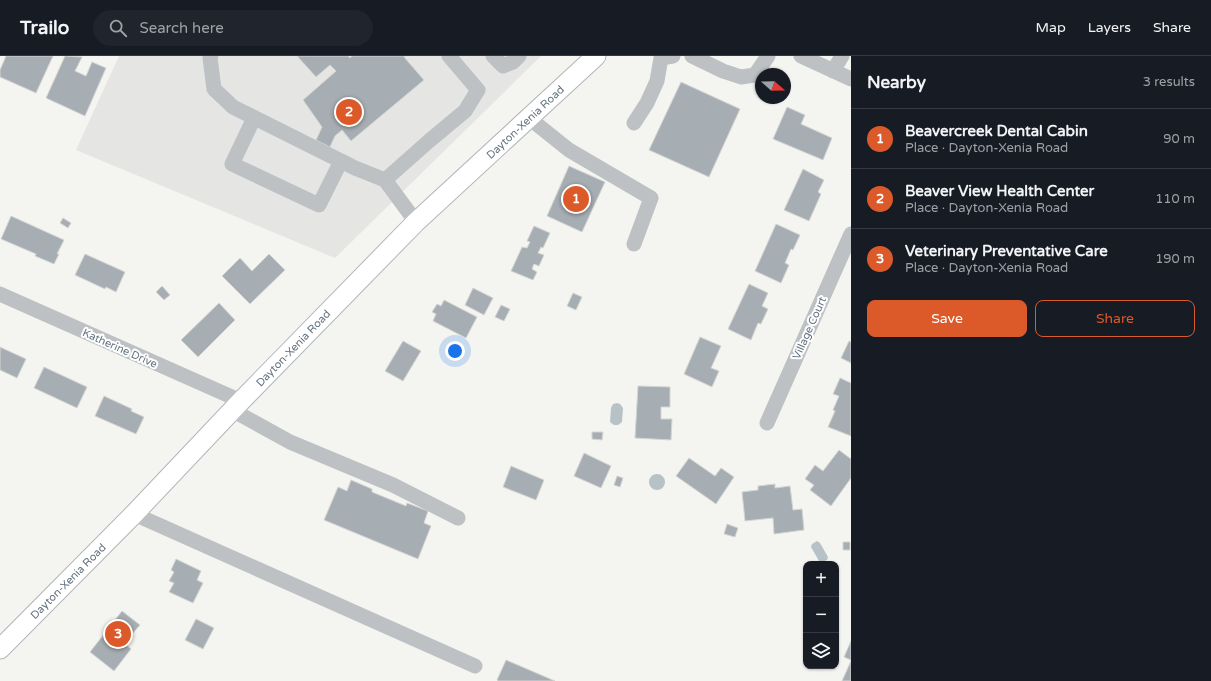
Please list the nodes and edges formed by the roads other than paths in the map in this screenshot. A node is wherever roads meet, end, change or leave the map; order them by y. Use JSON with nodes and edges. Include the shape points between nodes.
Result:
{"nodes":[{"id":1,"x":211,"y":56,"type":"edge"},
{"id":2,"x":449,"y":56,"type":"edge"},
{"id":3,"x":493,"y":56,"type":"edge"},
{"id":4,"x":519,"y":56,"type":"edge"},
{"id":5,"x":596,"y":56,"type":"edge"},
{"id":6,"x":673,"y":56,"type":"edge"},
{"id":7,"x":692,"y":56,"type":"edge"},
{"id":8,"x":768,"y":56,"type":"edge"},
{"id":9,"x":802,"y":56,"type":"edge"},
{"id":10,"x":842,"y":56,"type":"edge"},
{"id":11,"x":820,"y":60,"type":"edge"},
{"id":12,"x":833,"y":70,"type":"junction"},
{"id":13,"x":851,"y":79,"type":"edge"},
{"id":14,"x":254,"y":118,"type":"junction"},
{"id":15,"x":529,"y":118,"type":"junction"},
{"id":16,"x":634,"y":122,"type":"dead end"},
{"id":17,"x":340,"y":161,"type":"junction"},
{"id":18,"x":385,"y":180,"type":"junction"},
{"id":19,"x":416,"y":222,"type":"junction"},
{"id":20,"x":851,"y":234,"type":"edge"},
{"id":21,"x":634,"y":244,"type":"dead end"},
{"id":22,"x":0,"y":294,"type":"edge"},
{"id":23,"x":236,"y":406,"type":"junction"},
{"id":24,"x":767,"y":423,"type":"dead end"},
{"id":25,"x":134,"y":514,"type":"junction"},
{"id":26,"x":458,"y":518,"type":"dead end"},
{"id":27,"x":3,"y":642,"type":"edge"},
{"id":28,"x":475,"y":666,"type":"dead end"}],
"edges":[{"from":1,"to":14,"type":"street","via":[[214,89],[233,107]]},
{"from":2,"to":18,"type":"street","via":[[478,90],[465,111]]},
{"from":3,"to":4,"type":"street","via":[[503,66]]},
{"from":5,"to":15,"type":"main road","name":"Dayton-Xenia Road"},
{"from":6,"to":16,"type":"street","via":[[662,58],[657,81],[647,103]]},
{"from":7,"to":8,"type":"street","via":[[741,77],[756,75]]},
{"from":9,"to":11,"type":"street"},
{"from":10,"to":12,"type":"street"},
{"from":11,"to":12,"type":"street"},
{"from":12,"to":13,"type":"street"},
{"from":14,"to":17,"type":"street"},
{"from":14,"to":17,"type":"street","via":[[232,164],[319,205]]},
{"from":15,"to":19,"type":"main road","name":"Dayton-Xenia Road"},
{"from":15,"to":21,"type":"street","via":[[569,150],[651,198]]},
{"from":17,"to":18,"type":"street"},
{"from":18,"to":19,"type":"street"},
{"from":19,"to":23,"type":"main road","name":"Dayton-Xenia Road"},
{"from":20,"to":24,"type":"street","name":"Village Court"},
{"from":22,"to":23,"type":"street","name":"Katherine Drive"},
{"from":23,"to":25,"type":"main road","name":"Dayton-Xenia Road"},
{"from":23,"to":26,"type":"street","name":"Katherine Drive","via":[[290,442],[393,485]]},
{"from":25,"to":27,"type":"main road","name":"Dayton-Xenia Road"},
{"from":25,"to":28,"type":"street"}]}
